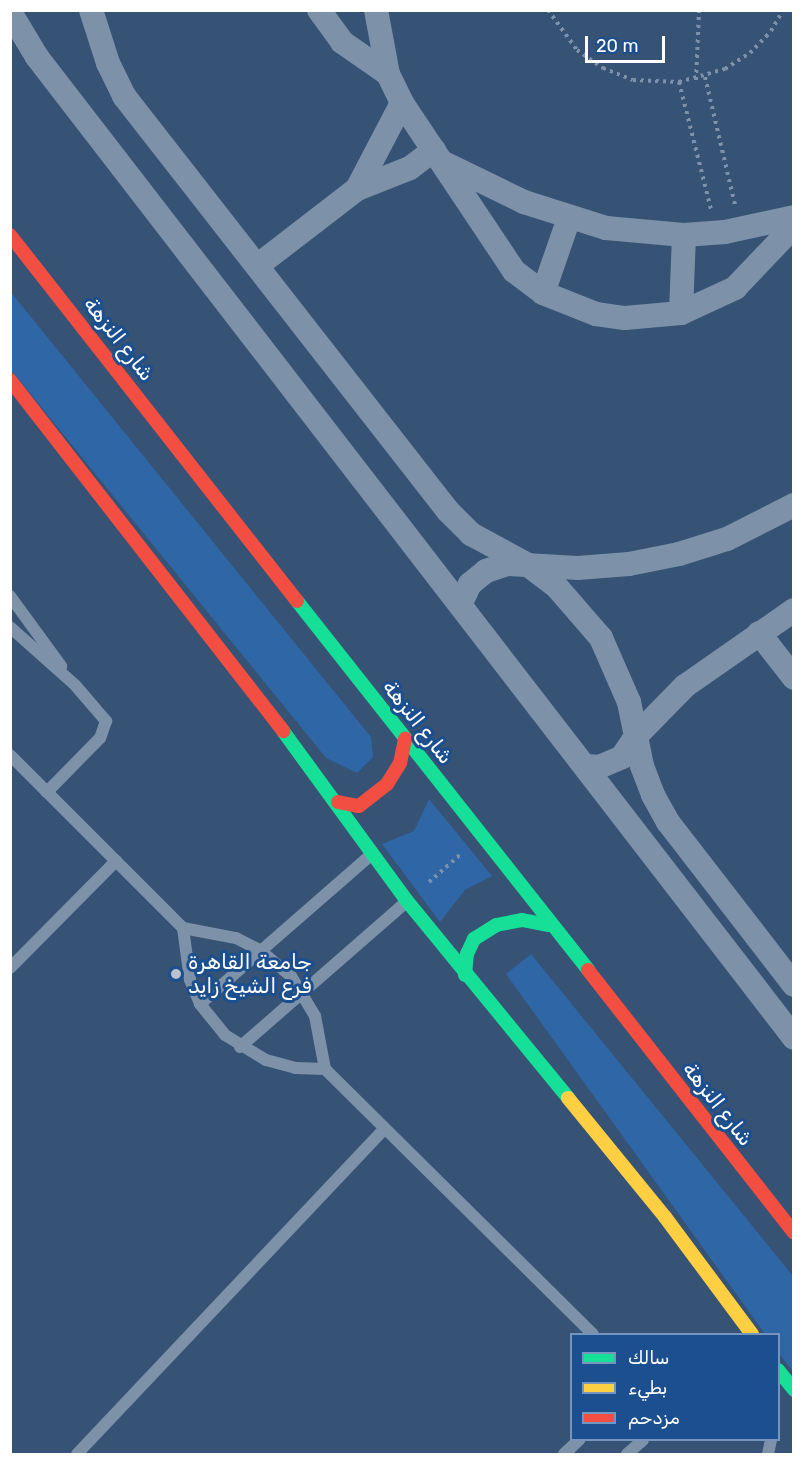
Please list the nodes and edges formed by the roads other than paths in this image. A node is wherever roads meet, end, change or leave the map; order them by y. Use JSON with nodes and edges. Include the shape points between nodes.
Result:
{"nodes":[{"id":1,"x":91,"y":10,"type":"edge"},
{"id":2,"x":319,"y":10,"type":"edge"},
{"id":3,"x":376,"y":10,"type":"edge"},
{"id":4,"x":10,"y":12,"type":"edge"},
{"id":5,"x":388,"y":74,"type":"junction"},
{"id":6,"x":402,"y":103,"type":"junction"},
{"id":7,"x":440,"y":157,"type":"junction"},
{"id":8,"x":357,"y":189,"type":"junction"},
{"id":9,"x":794,"y":217,"type":"edge"},
{"id":10,"x":569,"y":218,"type":"junction"},
{"id":11,"x":794,"y":226,"type":"edge"},
{"id":12,"x":10,"y":235,"type":"edge"},
{"id":13,"x":684,"y":235,"type":"junction"},
{"id":14,"x":257,"y":266,"type":"junction"},
{"id":15,"x":543,"y":293,"type":"junction"},
{"id":16,"x":681,"y":313,"type":"junction"},
{"id":17,"x":10,"y":380,"type":"edge"},
{"id":18,"x":794,"y":505,"type":"edge"},
{"id":19,"x":528,"y":565,"type":"junction"},
{"id":20,"x":10,"y":596,"type":"edge"},
{"id":21,"x":461,"y":603,"type":"junction"},
{"id":22,"x":792,"y":614,"type":"edge"},
{"id":23,"x":10,"y":627,"type":"edge"},
{"id":24,"x":759,"y":633,"type":"junction"},
{"id":25,"x":794,"y":678,"type":"edge"},
{"id":26,"x":75,"y":685,"type":"junction"},
{"id":27,"x":636,"y":736,"type":"junction"},
{"id":28,"x":405,"y":739,"type":"junction"},
{"id":29,"x":10,"y":755,"type":"edge"},
{"id":30,"x":587,"y":766,"type":"junction"},
{"id":31,"x":47,"y":792,"type":"junction"},
{"id":32,"x":338,"y":802,"type":"junction"},
{"id":33,"x":372,"y":853,"type":"junction"},
{"id":34,"x":116,"y":861,"type":"junction"},
{"id":35,"x":407,"y":901,"type":"junction"},
{"id":36,"x":548,"y":925,"type":"junction"},
{"id":37,"x":183,"y":928,"type":"junction"},
{"id":38,"x":261,"y":951,"type":"junction"},
{"id":39,"x":10,"y":968,"type":"edge"},
{"id":40,"x":465,"y":975,"type":"junction"},
{"id":41,"x":794,"y":985,"type":"edge"},
{"id":42,"x":303,"y":992,"type":"junction"},
{"id":43,"x":200,"y":1004,"type":"junction"},
{"id":44,"x":794,"y":1038,"type":"edge"},
{"id":45,"x":240,"y":1047,"type":"junction"},
{"id":46,"x":325,"y":1069,"type":"junction"},
{"id":47,"x":385,"y":1128,"type":"junction"},
{"id":48,"x":794,"y":1233,"type":"edge"},
{"id":49,"x":591,"y":1333,"type":"edge"},
{"id":50,"x":751,"y":1333,"type":"edge"},
{"id":51,"x":781,"y":1373,"type":"edge"},
{"id":52,"x":794,"y":1390,"type":"edge"},
{"id":53,"x":578,"y":1441,"type":"edge"},
{"id":54,"x":642,"y":1441,"type":"edge"},
{"id":55,"x":77,"y":1455,"type":"edge"},
{"id":56,"x":564,"y":1455,"type":"edge"},
{"id":57,"x":627,"y":1455,"type":"edge"}],
"edges":[{"from":1,"to":14,"type":"street","via":[[108,63],[124,96]]},
{"from":2,"to":5,"type":"street","via":[[342,42]]},
{"from":3,"to":5,"type":"street"},
{"from":4,"to":21,"type":"street","via":[[51,75]]},
{"from":5,"to":6,"type":"street"},
{"from":6,"to":7,"type":"street"},
{"from":6,"to":8,"type":"street"},
{"from":7,"to":8,"type":"street"},
{"from":7,"to":10,"type":"street"},
{"from":7,"to":15,"type":"street","via":[[514,271]]},
{"from":8,"to":14,"type":"street"},
{"from":9,"to":13,"type":"street","via":[[729,231]]},
{"from":10,"to":13,"type":"street","via":[[645,233]]},
{"from":10,"to":15,"type":"street"},
{"from":11,"to":16,"type":"street","via":[[735,288]]},
{"from":12,"to":28,"type":"main road","name":"شارع النزهة"},
{"from":13,"to":16,"type":"street"},
{"from":14,"to":19,"type":"street","via":[[448,511],[471,534]]},
{"from":15,"to":16,"type":"street","via":[[596,314],[625,318]]},
{"from":17,"to":32,"type":"main road"},
{"from":18,"to":19,"type":"street","via":[[727,539],[679,554],[619,565]]},
{"from":19,"to":21,"type":"street","via":[[507,564],[486,571],[470,584]]},
{"from":19,"to":27,"type":"street","via":[[572,602],[601,638],[629,702]]},
{"from":20,"to":26,"type":"lane"},
{"from":21,"to":30,"type":"street"},
{"from":22,"to":24,"type":"street"},
{"from":23,"to":26,"type":"lane"},
{"from":24,"to":25,"type":"street"},
{"from":24,"to":27,"type":"street","via":[[685,686]]},
{"from":26,"to":31,"type":"lane","via":[[104,716],[106,728]]},
{"from":27,"to":30,"type":"street","via":[[622,757],[606,765]]},
{"from":27,"to":41,"type":"street","via":[[646,776],[668,822]]},
{"from":28,"to":32,"type":"main road","via":[[400,763],[387,784],[360,806]]},
{"from":28,"to":36,"type":"main road","name":"شارع النزهة"},
{"from":29,"to":31,"type":"lane"},
{"from":30,"to":44,"type":"street"},
{"from":31,"to":34,"type":"lane"},
{"from":32,"to":33,"type":"main road"},
{"from":33,"to":35,"type":"main road"},
{"from":33,"to":38,"type":"lane"},
{"from":34,"to":37,"type":"lane"},
{"from":34,"to":39,"type":"lane"},
{"from":35,"to":40,"type":"main road"},
{"from":35,"to":42,"type":"lane"},
{"from":36,"to":40,"type":"main road","via":[[522,920],[496,925],[474,939],[467,954]]},
{"from":36,"to":48,"type":"main road","name":"شارع النزهة"},
{"from":37,"to":38,"type":"lane","via":[[219,933]]},
{"from":37,"to":43,"type":"lane","via":[[183,954]]},
{"from":38,"to":42,"type":"lane"},
{"from":38,"to":43,"type":"lane"},
{"from":40,"to":50,"type":"main road","via":[[665,1217]]},
{"from":42,"to":45,"type":"lane"},
{"from":42,"to":46,"type":"lane","via":[[323,1042]]},
{"from":43,"to":45,"type":"lane"},
{"from":45,"to":46,"type":"lane","via":[[276,1063]]},
{"from":46,"to":47,"type":"lane"},
{"from":47,"to":49,"type":"lane"},
{"from":47,"to":55,"type":"lane"},
{"from":51,"to":52,"type":"main road"},
{"from":53,"to":56,"type":"lane"},
{"from":54,"to":57,"type":"lane"}]}
